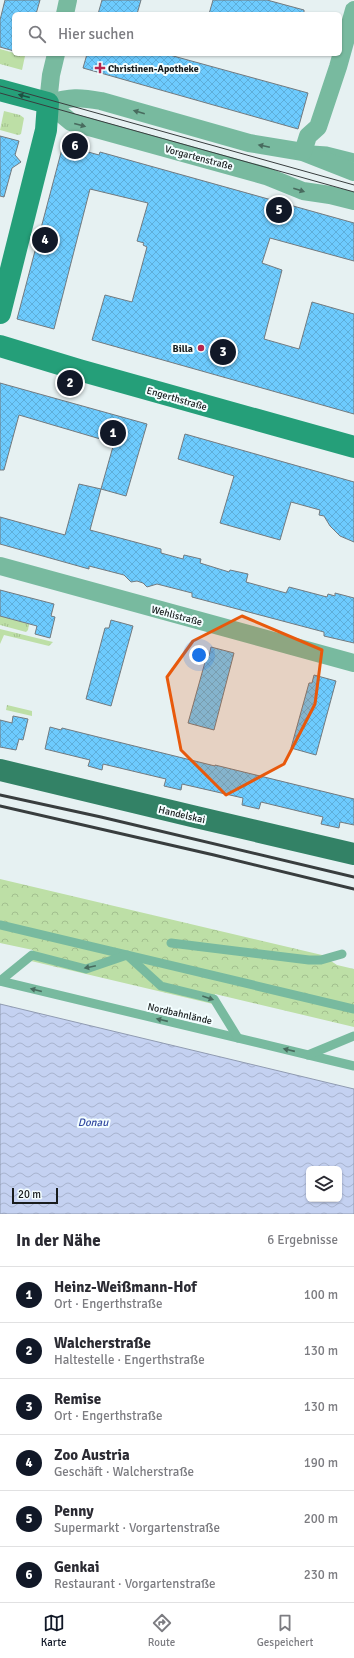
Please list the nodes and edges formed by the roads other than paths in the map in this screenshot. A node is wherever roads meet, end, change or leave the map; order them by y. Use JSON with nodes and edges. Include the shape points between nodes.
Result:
{"nodes":[{"id":1,"x":68,"y":0,"type":"edge"},
{"id":2,"x":342,"y":0,"type":"edge"},
{"id":3,"x":354,"y":4,"type":"edge"},
{"id":4,"x":354,"y":10,"type":"edge"},
{"id":5,"x":65,"y":12,"type":"edge"},
{"id":6,"x":342,"y":53,"type":"edge"},
{"id":7,"x":56,"y":56,"type":"edge"},
{"id":8,"x":341,"y":56,"type":"edge"},
{"id":9,"x":0,"y":90,"type":"edge"},
{"id":10,"x":48,"y":103,"type":"junction"},
{"id":11,"x":303,"y":152,"type":"junction"},
{"id":12,"x":354,"y":158,"type":"edge"},
{"id":13,"x":354,"y":172,"type":"edge"},
{"id":14,"x":354,"y":201,"type":"edge"},
{"id":15,"x":0,"y":313,"type":"edge"},
{"id":16,"x":0,"y":346,"type":"edge"},
{"id":17,"x":354,"y":447,"type":"edge"},
{"id":18,"x":0,"y":566,"type":"edge"},
{"id":19,"x":354,"y":663,"type":"edge"},
{"id":20,"x":3,"y":771,"type":"edge"},
{"id":21,"x":354,"y":854,"type":"edge"},
{"id":22,"x":0,"y":925,"type":"edge"},
{"id":23,"x":171,"y":943,"type":"dead end"},
{"id":24,"x":342,"y":954,"type":"dead end"},
{"id":25,"x":127,"y":955,"type":"junction"},
{"id":26,"x":0,"y":981,"type":"edge"},
{"id":27,"x":354,"y":1009,"type":"edge"},
{"id":28,"x":354,"y":1036,"type":"edge"},
{"id":29,"x":238,"y":1038,"type":"junction"},
{"id":30,"x":308,"y":1055,"type":"junction"},
{"id":31,"x":354,"y":1066,"type":"edge"}],
"edges":[{"from":1,"to":5,"type":"street"},
{"from":2,"to":3,"type":"street"},
{"from":4,"to":6,"type":"street"},
{"from":7,"to":10,"type":"street"},
{"from":8,"to":11,"type":"street","via":[[318,127],[308,136]]},
{"from":10,"to":9,"type":"street","name":"Vorgartenstraße","one_way":true},
{"from":11,"to":10,"type":"street","one_way":true,"via":[[249,143],[102,101],[78,97]]},
{"from":10,"to":14,"type":"street","name":"Vorgartenstraße","one_way":true,"via":[[71,122],[266,176],[303,192]]},
{"from":10,"to":15,"type":"street","via":[[46,130]]},
{"from":11,"to":12,"type":"lane","via":[[319,150]]},
{"from":11,"to":13,"type":"street"},
{"from":16,"to":17,"type":"street","name":"Engerthstraße"},
{"from":18,"to":19,"type":"street","name":"Wehlistraße"},
{"from":20,"to":21,"type":"main road","name":"Handelskai"},
{"from":22,"to":25,"type":"lane"},
{"from":23,"to":24,"type":"lane","via":[[309,960]]},
{"from":25,"to":26,"type":"lane","one_way":true,"via":[[86,969],[32,955]]},
{"from":25,"to":27,"type":"lane"},
{"from":25,"to":29,"type":"lane","one_way":true,"via":[[161,986],[214,999]]},
{"from":29,"to":26,"type":"lane","name":"Nordbahnlände","one_way":true},
{"from":28,"to":30,"type":"lane"},
{"from":30,"to":29,"type":"lane","name":"Nordbahnlände","one_way":true},
{"from":30,"to":31,"type":"lane","name":"Nordbahnlände"}]}
